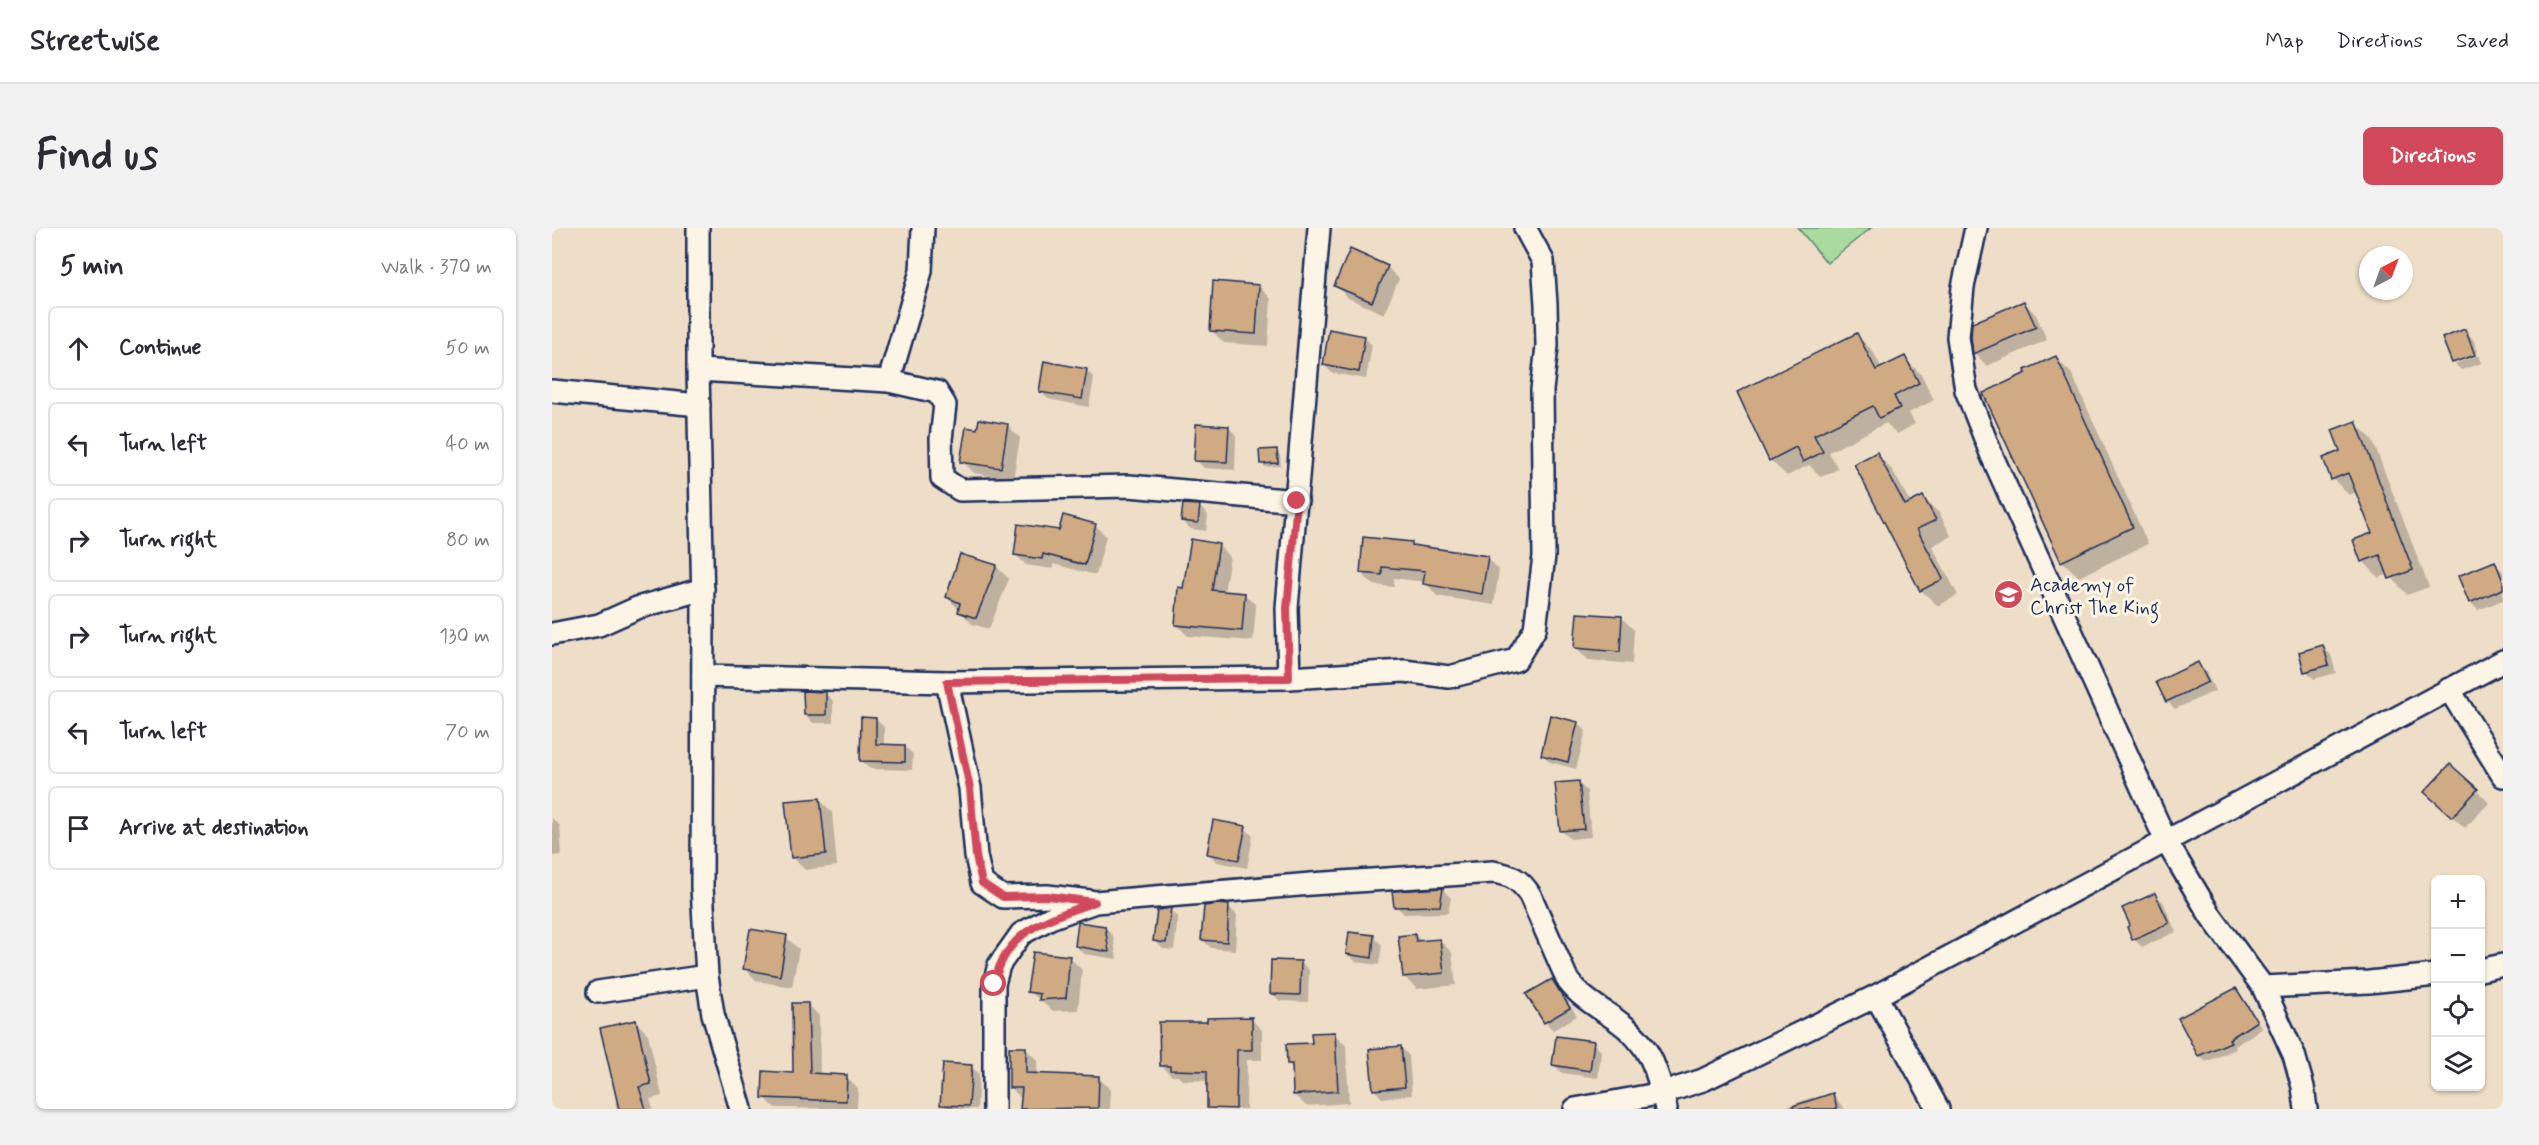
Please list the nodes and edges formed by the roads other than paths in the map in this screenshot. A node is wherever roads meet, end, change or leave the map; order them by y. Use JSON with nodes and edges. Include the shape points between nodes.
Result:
{"nodes":[{"id":1,"x":698,"y":228,"type":"edge"},
{"id":2,"x":923,"y":228,"type":"edge"},
{"id":3,"x":1320,"y":228,"type":"edge"},
{"id":4,"x":1525,"y":228,"type":"edge"},
{"id":5,"x":1977,"y":228,"type":"edge"},
{"id":6,"x":698,"y":370,"type":"junction"},
{"id":7,"x":889,"y":381,"type":"junction"},
{"id":8,"x":552,"y":391,"type":"edge"},
{"id":9,"x":699,"y":405,"type":"junction"},
{"id":10,"x":1297,"y":501,"type":"junction"},
{"id":11,"x":703,"y":589,"type":"junction"},
{"id":12,"x":552,"y":634,"type":"edge"},
{"id":13,"x":2503,"y":661,"type":"edge"},
{"id":14,"x":703,"y":676,"type":"junction"},
{"id":15,"x":1289,"y":678,"type":"junction"},
{"id":16,"x":947,"y":682,"type":"junction"},
{"id":17,"x":2449,"y":690,"type":"junction"},
{"id":18,"x":2503,"y":776,"type":"edge"},
{"id":19,"x":2166,"y":842,"type":"junction"},
{"id":20,"x":1095,"y":902,"type":"junction"},
{"id":21,"x":2503,"y":965,"type":"edge"},
{"id":22,"x":2485,"y":969,"type":"edge"},
{"id":23,"x":706,"y":976,"type":"junction"},
{"id":24,"x":2431,"y":976,"type":"edge"},
{"id":25,"x":2263,"y":987,"type":"junction"},
{"id":26,"x":598,"y":992,"type":"dead end"},
{"id":27,"x":1875,"y":996,"type":"junction"},
{"id":28,"x":1664,"y":1101,"type":"edge"},
{"id":29,"x":741,"y":1109,"type":"edge"},
{"id":30,"x":994,"y":1109,"type":"edge"},
{"id":31,"x":1575,"y":1109,"type":"edge"},
{"id":32,"x":1938,"y":1109,"type":"edge"},
{"id":33,"x":2306,"y":1109,"type":"edge"}],
"edges":[{"from":1,"to":6,"type":"street"},
{"from":2,"to":7,"type":"street","via":[[921,271]]},
{"from":3,"to":10,"type":"street"},
{"from":4,"to":15,"type":"street","via":[[1543,261],[1546,304],[1542,390],[1544,556],[1535,629],[1516,660],[1449,677],[1404,671]]},
{"from":5,"to":19,"type":"street","via":[[1963,287],[1958,337],[1966,390]]},
{"from":6,"to":7,"type":"street"},
{"from":6,"to":9,"type":"street"},
{"from":7,"to":10,"type":"street","via":[[937,392],[945,405],[942,478],[960,490],[1129,486]]},
{"from":8,"to":9,"type":"street"},
{"from":9,"to":11,"type":"street"},
{"from":10,"to":15,"type":"street","via":[[1287,608]]},
{"from":11,"to":12,"type":"street","via":[[637,608],[599,625]]},
{"from":11,"to":14,"type":"street"},
{"from":13,"to":17,"type":"street"},
{"from":14,"to":16,"type":"street"},
{"from":14,"to":23,"type":"street","via":[[702,887]]},
{"from":15,"to":16,"type":"street"},
{"from":16,"to":20,"type":"street","via":[[970,788],[982,883],[1003,897],[1047,896]]},
{"from":17,"to":18,"type":"street"},
{"from":17,"to":19,"type":"street"},
{"from":19,"to":25,"type":"street","via":[[2210,915]]},
{"from":19,"to":27,"type":"street"},
{"from":20,"to":28,"type":"street","via":[[1494,872],[1511,875],[1530,894],[1577,993],[1617,1020],[1642,1044],[1656,1065]]},
{"from":20,"to":30,"type":"street","via":[[1050,918],[1021,934],[999,965],[994,984]]},
{"from":21,"to":22,"type":"street"},
{"from":23,"to":26,"type":"street"},
{"from":23,"to":29,"type":"street"},
{"from":24,"to":25,"type":"street"},
{"from":25,"to":33,"type":"street","via":[[2294,1055]]},
{"from":27,"to":28,"type":"street"},
{"from":27,"to":32,"type":"street"},
{"from":28,"to":31,"type":"street"}]}
